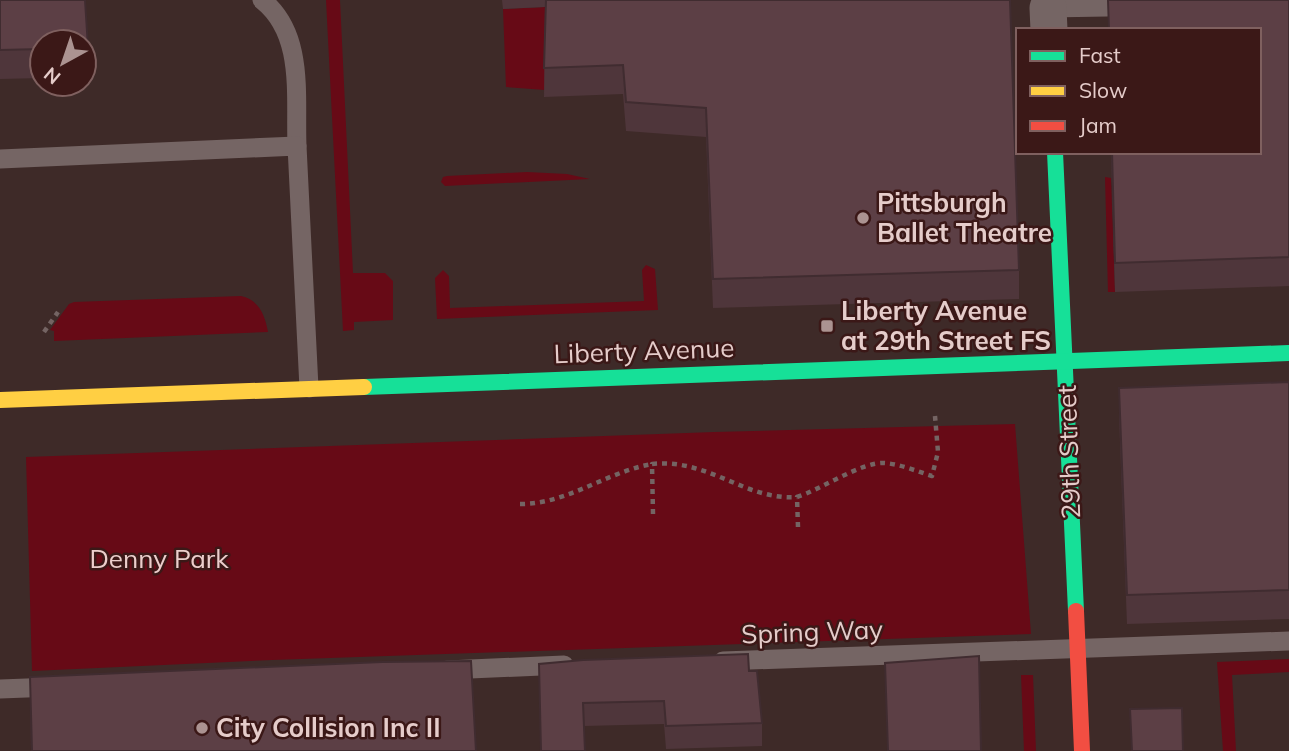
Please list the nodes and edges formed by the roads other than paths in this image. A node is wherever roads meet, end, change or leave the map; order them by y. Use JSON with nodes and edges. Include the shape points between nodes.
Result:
{"nodes":[{"id":1,"x":262,"y":0,"type":"edge"},
{"id":2,"x":1107,"y":7,"type":"edge"},
{"id":3,"x":1048,"y":13,"type":"edge"},
{"id":4,"x":297,"y":146,"type":"junction"},
{"id":5,"x":1055,"y":154,"type":"edge"},
{"id":6,"x":0,"y":159,"type":"edge"},
{"id":7,"x":1289,"y":353,"type":"edge"},
{"id":8,"x":1066,"y":363,"type":"junction"},
{"id":9,"x":309,"y":387,"type":"junction"},
{"id":10,"x":0,"y":400,"type":"edge"},
{"id":11,"x":1289,"y":641,"type":"edge"},
{"id":12,"x":1078,"y":650,"type":"junction"},
{"id":13,"x":698,"y":661,"type":"edge"},
{"id":14,"x":589,"y":665,"type":"edge"},
{"id":15,"x":423,"y":671,"type":"edge"},
{"id":16,"x":74,"y":686,"type":"edge"},
{"id":17,"x":0,"y":689,"type":"edge"},
{"id":18,"x":1082,"y":751,"type":"edge"}],
"edges":[{"from":1,"to":4,"type":"lane","via":[[275,10],[289,35]]},
{"from":2,"to":3,"type":"lane"},
{"from":4,"to":6,"type":"lane"},
{"from":4,"to":9,"type":"lane"},
{"from":5,"to":8,"type":"main road","name":"29th Street"},
{"from":7,"to":8,"type":"main road","name":"Liberty Avenue"},
{"from":8,"to":9,"type":"main road","name":"Liberty Avenue"},
{"from":8,"to":12,"type":"main road","name":"29th Street"},
{"from":9,"to":10,"type":"main road","name":"Liberty Avenue"},
{"from":11,"to":12,"type":"lane","name":"Spring Way"},
{"from":12,"to":13,"type":"lane","name":"Spring Way"},
{"from":12,"to":18,"type":"main road","name":"29th Street"},
{"from":14,"to":15,"type":"lane"},
{"from":16,"to":17,"type":"lane"}]}
